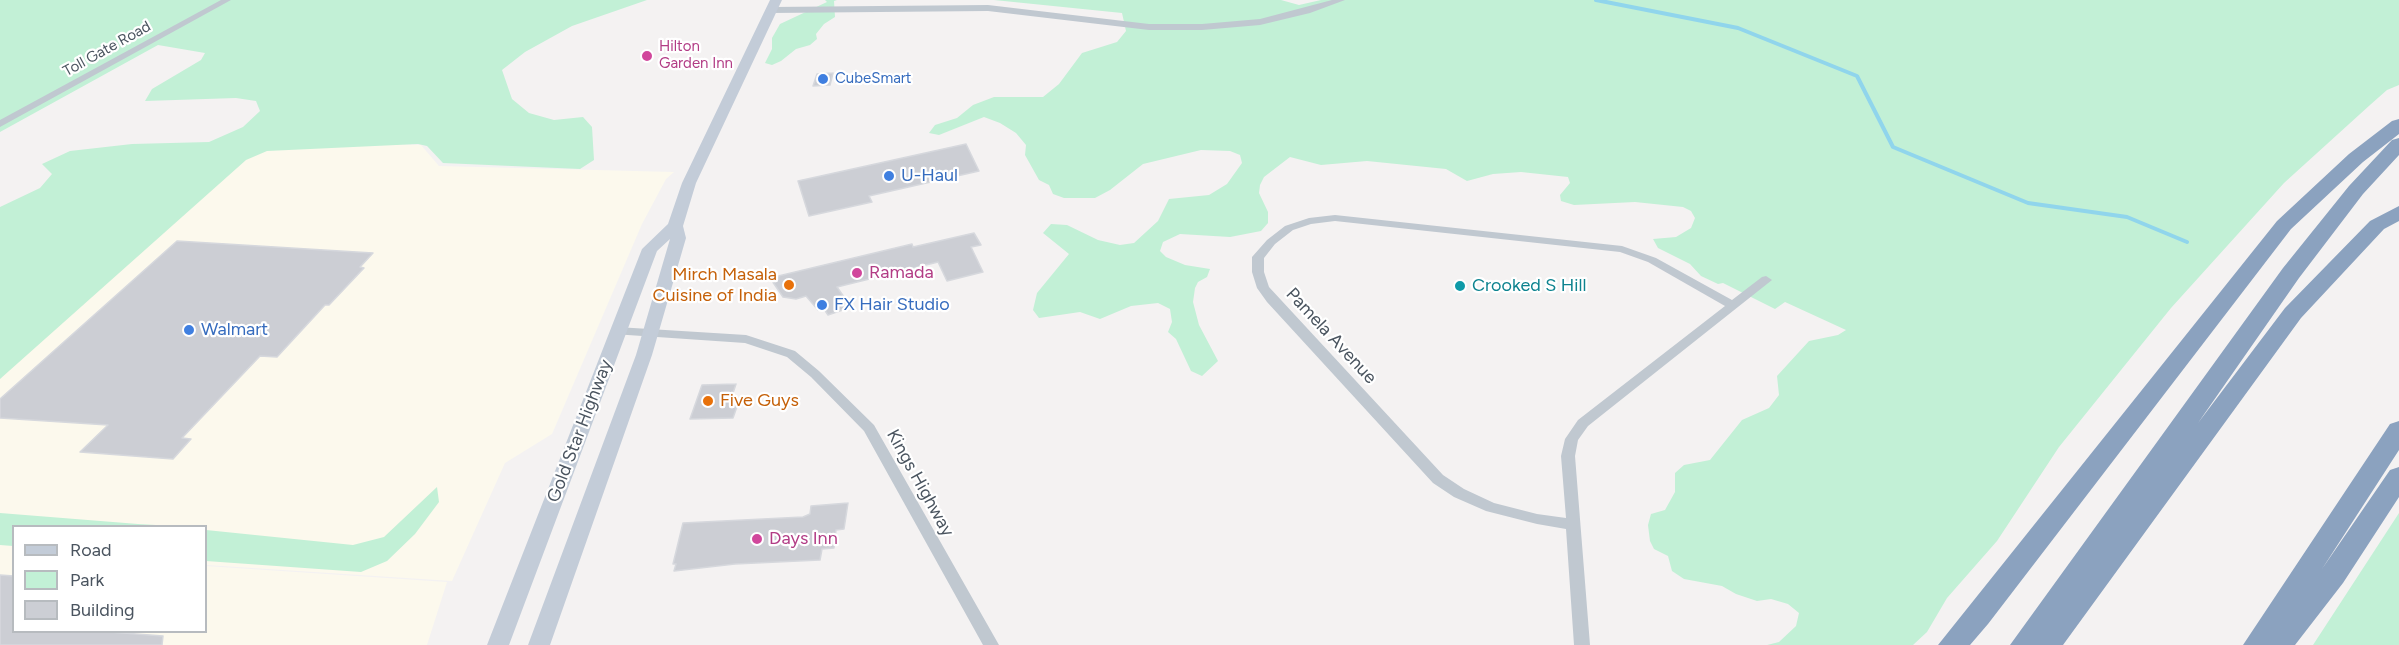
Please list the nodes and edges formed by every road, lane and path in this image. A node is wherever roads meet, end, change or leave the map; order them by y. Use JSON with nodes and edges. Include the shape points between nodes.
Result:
{"nodes":[{"id":1,"x":227,"y":0,"type":"edge"},
{"id":2,"x":1341,"y":0,"type":"edge"},
{"id":3,"x":774,"y":5,"type":"edge"},
{"id":4,"x":0,"y":124,"type":"edge"},
{"id":5,"x":2399,"y":125,"type":"edge"},
{"id":6,"x":2399,"y":144,"type":"edge"},
{"id":7,"x":2399,"y":212,"type":"edge"},
{"id":8,"x":675,"y":226,"type":"junction"},
{"id":9,"x":1766,"y":280,"type":"dead end"},
{"id":10,"x":1733,"y":306,"type":"junction"},
{"id":11,"x":617,"y":331,"type":"junction"},
{"id":12,"x":651,"y":332,"type":"junction"},
{"id":13,"x":2399,"y":430,"type":"edge"},
{"id":14,"x":2399,"y":477,"type":"edge"},
{"id":15,"x":1572,"y":525,"type":"junction"},
{"id":16,"x":498,"y":645,"type":"edge"},
{"id":17,"x":539,"y":645,"type":"edge"},
{"id":18,"x":991,"y":645,"type":"edge"},
{"id":19,"x":1582,"y":645,"type":"edge"},
{"id":20,"x":1952,"y":645,"type":"edge"},
{"id":21,"x":2024,"y":645,"type":"edge"},
{"id":22,"x":2047,"y":645,"type":"edge"},
{"id":23,"x":2257,"y":645,"type":"edge"},
{"id":24,"x":2278,"y":645,"type":"edge"}],
"edges":[{"from":1,"to":4,"type":"street","name":"Toll Gate Road"},
{"from":2,"to":3,"type":"street","via":[[1260,22],[1202,27],[1149,27],[988,8]]},
{"from":3,"to":8,"type":"main road","name":"Gold Star Highway","via":[[689,183]]},
{"from":5,"to":20,"type":"highway","via":[[2356,158],[2284,225]]},
{"from":6,"to":21,"type":"highway","via":[[2356,190],[2291,273]]},
{"from":7,"to":22,"type":"highway","via":[[2370,232],[2293,313]]},
{"from":8,"to":11,"type":"main road","name":"Gold Star Highway","via":[[650,249]]},
{"from":8,"to":12,"type":"main road","name":"Gold Star Highway","via":[[678,238]]},
{"from":9,"to":10,"type":"street"},
{"from":10,"to":15,"type":"street","via":[[1583,423],[1572,439],[1568,456]]},
{"from":10,"to":15,"type":"street","name":"Pamela Avenue","via":[[1629,251],[1335,218],[1289,228],[1258,257],[1263,288],[1271,298],[1438,479],[1459,494],[1491,507]]},
{"from":11,"to":12,"type":"street","name":"Kings Highway"},
{"from":11,"to":16,"type":"main road","name":"Gold Star Highway"},
{"from":12,"to":17,"type":"main road","name":"Gold Star Highway"},
{"from":12,"to":18,"type":"street","name":"Kings Highway","via":[[758,342],[791,354],[815,374],[869,428]]},
{"from":13,"to":23,"type":"highway"},
{"from":14,"to":24,"type":"highway","via":[[2321,592]]},
{"from":15,"to":19,"type":"street"}]}
